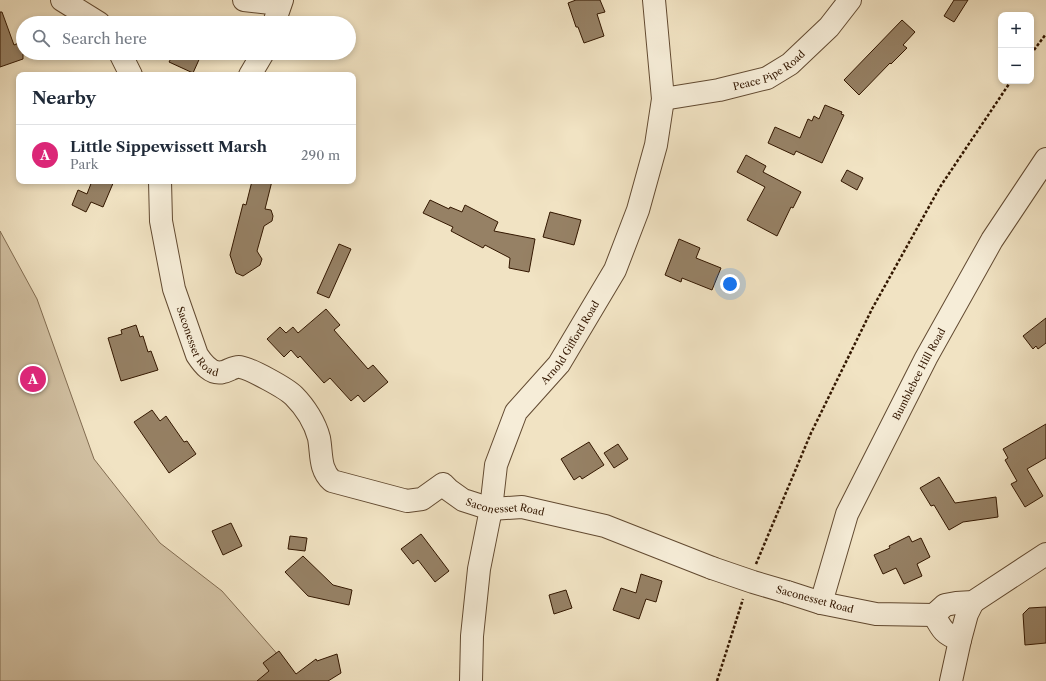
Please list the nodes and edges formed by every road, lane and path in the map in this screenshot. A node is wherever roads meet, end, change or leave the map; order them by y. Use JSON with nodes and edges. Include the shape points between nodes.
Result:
{"nodes":[{"id":1,"x":62,"y":0,"type":"edge"},
{"id":2,"x":244,"y":0,"type":"edge"},
{"id":3,"x":654,"y":0,"type":"edge"},
{"id":4,"x":850,"y":0,"type":"edge"},
{"id":5,"x":278,"y":9,"type":"edge"},
{"id":6,"x":88,"y":16,"type":"edge"},
{"id":7,"x":1046,"y":34,"type":"edge"},
{"id":8,"x":1034,"y":50,"type":"edge"},
{"id":9,"x":124,"y":60,"type":"edge"},
{"id":10,"x":259,"y":60,"type":"edge"},
{"id":11,"x":130,"y":72,"type":"edge"},
{"id":12,"x":252,"y":72,"type":"edge"},
{"id":13,"x":1009,"y":84,"type":"edge"},
{"id":14,"x":663,"y":99,"type":"junction"},
{"id":15,"x":1046,"y":159,"type":"edge"},
{"id":16,"x":160,"y":184,"type":"edge"},
{"id":17,"x":491,"y":509,"type":"junction"},
{"id":18,"x":1046,"y":554,"type":"edge"},
{"id":19,"x":754,"y":569,"type":"dead end"},
{"id":20,"x":743,"y":598,"type":"dead end"},
{"id":21,"x":821,"y":602,"type":"junction"},
{"id":22,"x":973,"y":602,"type":"junction"},
{"id":23,"x":934,"y":615,"type":"junction"},
{"id":24,"x":960,"y":640,"type":"junction"},
{"id":25,"x":471,"y":681,"type":"edge"},
{"id":26,"x":717,"y":681,"type":"edge"},
{"id":27,"x":951,"y":681,"type":"edge"}],
"edges":[{"from":1,"to":6,"type":"street"},
{"from":2,"to":5,"type":"street"},
{"from":3,"to":14,"type":"street","name":"Arnold Gifford Road"},
{"from":4,"to":14,"type":"street","name":"Peace Pipe Road","via":[[829,27],[790,64],[767,78],[719,90]]},
{"from":7,"to":8,"type":"path"},
{"from":9,"to":11,"type":"street"},
{"from":10,"to":12,"type":"street"},
{"from":13,"to":19,"type":"path","via":[[940,187],[872,309],[811,433]]},
{"from":14,"to":17,"type":"street","name":"Arnold Gifford Road","via":[[656,145],[638,210],[615,270],[559,364],[516,412],[496,465]]},
{"from":15,"to":21,"type":"street","name":"Bumblebee Hill Road","via":[[992,240],[926,358],[846,514]]},
{"from":16,"to":17,"type":"street","name":"Saconesset Road","via":[[161,221],[174,289],[202,363],[212,372],[223,372],[239,366],[261,375],[294,396],[315,426],[326,475],[335,482],[407,501],[422,499],[443,484],[463,500]]},
{"from":17,"to":21,"type":"street","name":"Saconesset Road","bridge":true,"via":[[522,507],[605,526],[712,568]]},
{"from":17,"to":25,"type":"street","name":"Arnold Gifford Road","via":[[479,570],[472,636]]},
{"from":18,"to":22,"type":"street"},
{"from":20,"to":26,"type":"path"},
{"from":21,"to":23,"type":"street","name":"Saconesset Road","via":[[876,614]]},
{"from":22,"to":23,"type":"street","via":[[945,605]]},
{"from":22,"to":24,"type":"street"},
{"from":23,"to":24,"type":"street","via":[[948,636]]},
{"from":24,"to":27,"type":"street"}]}
